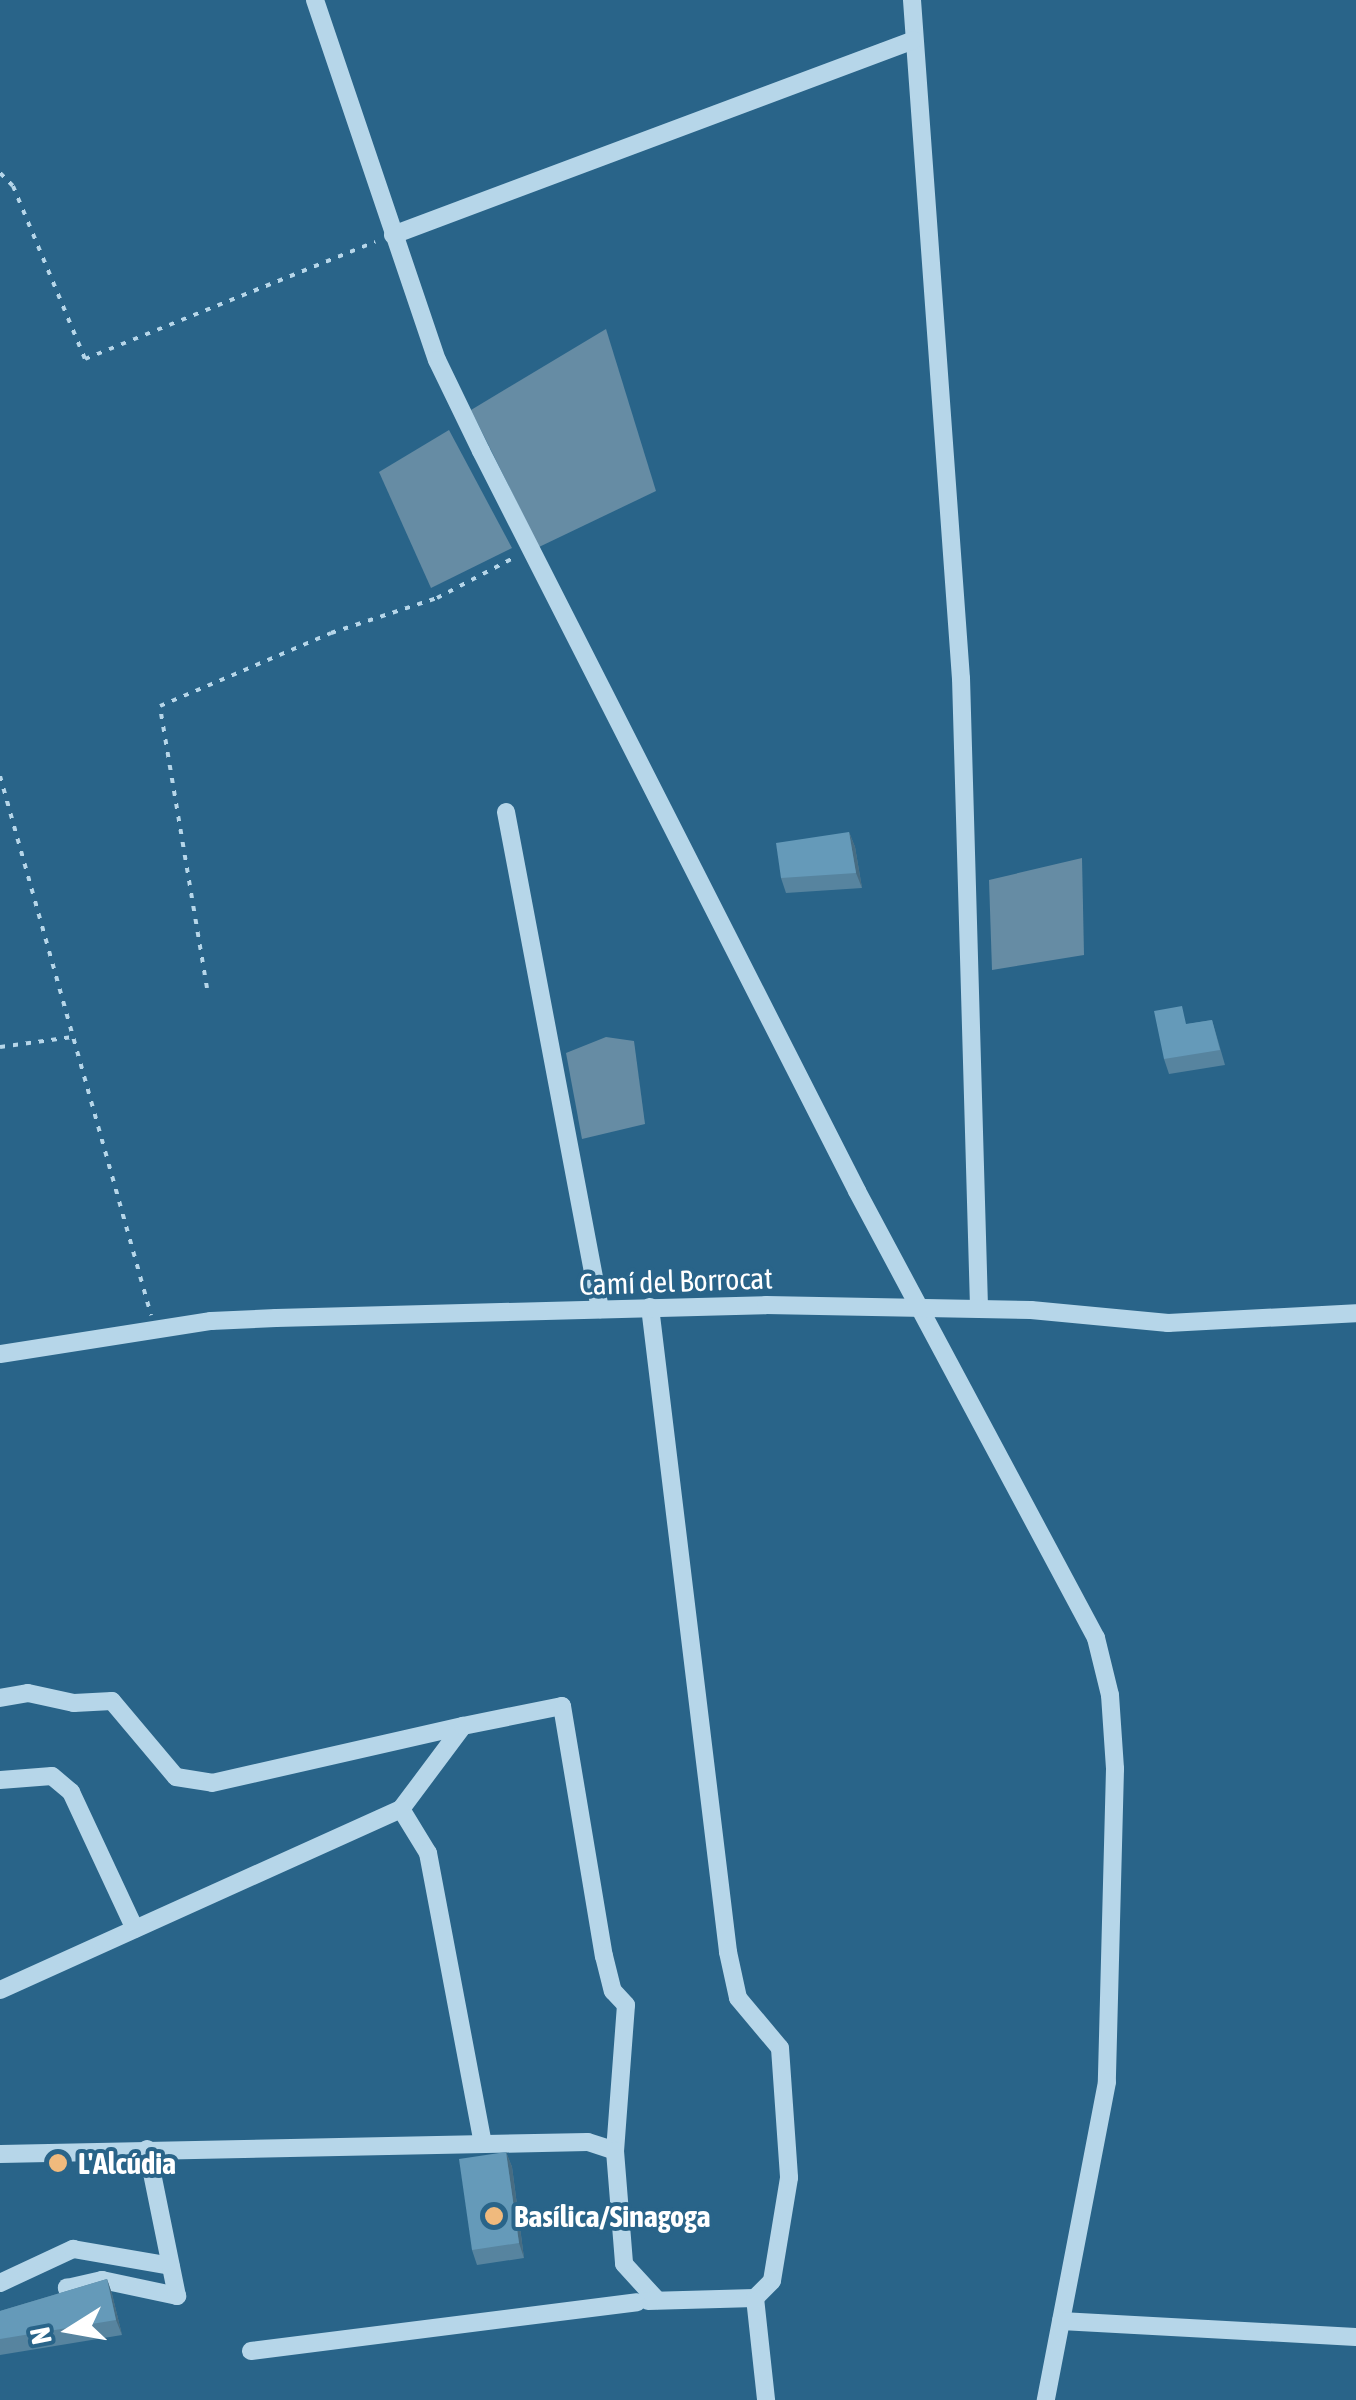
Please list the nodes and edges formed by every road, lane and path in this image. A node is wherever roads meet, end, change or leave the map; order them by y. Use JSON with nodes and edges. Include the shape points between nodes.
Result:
{"nodes":[{"id":1,"x":316,"y":0,"type":"edge"},
{"id":2,"x":912,"y":0,"type":"edge"},
{"id":3,"x":914,"y":40,"type":"junction"},
{"id":4,"x":0,"y":173,"type":"edge"},
{"id":5,"x":394,"y":235,"type":"junction"},
{"id":6,"x":528,"y":550,"type":"junction"},
{"id":7,"x":0,"y":776,"type":"edge"},
{"id":8,"x":506,"y":812,"type":"dead end"},
{"id":9,"x":208,"y":988,"type":"dead end"},
{"id":10,"x":72,"y":1036,"type":"junction"},
{"id":11,"x":0,"y":1048,"type":"edge"},
{"id":12,"x":924,"y":1306,"type":"junction"},
{"id":13,"x":650,"y":1307,"type":"junction"},
{"id":14,"x":979,"y":1308,"type":"junction"},
{"id":15,"x":600,"y":1309,"type":"junction"},
{"id":16,"x":1356,"y":1313,"type":"edge"},
{"id":17,"x":156,"y":1329,"type":"junction"},
{"id":18,"x":0,"y":1354,"type":"edge"},
{"id":19,"x":0,"y":1698,"type":"edge"},
{"id":20,"x":463,"y":1726,"type":"junction"},
{"id":21,"x":0,"y":1780,"type":"edge"},
{"id":22,"x":400,"y":1810,"type":"junction"},
{"id":23,"x":135,"y":1929,"type":"junction"},
{"id":24,"x":0,"y":1990,"type":"edge"},
{"id":25,"x":483,"y":2143,"type":"junction"},
{"id":26,"x":147,"y":2149,"type":"junction"},
{"id":27,"x":615,"y":2150,"type":"junction"},
{"id":28,"x":0,"y":2154,"type":"edge"},
{"id":29,"x":171,"y":2266,"type":"junction"},
{"id":30,"x":0,"y":2283,"type":"edge"},
{"id":31,"x":756,"y":2298,"type":"junction"},
{"id":32,"x":645,"y":2301,"type":"junction"},
{"id":33,"x":70,"y":2303,"type":"edge"},
{"id":34,"x":1061,"y":2320,"type":"junction"},
{"id":35,"x":1356,"y":2337,"type":"edge"},
{"id":36,"x":251,"y":2351,"type":"dead end"},
{"id":37,"x":766,"y":2400,"type":"edge"},
{"id":38,"x":1046,"y":2400,"type":"edge"}],
"edges":[{"from":1,"to":5,"type":"street"},
{"from":2,"to":3,"type":"street"},
{"from":3,"to":5,"type":"street"},
{"from":3,"to":14,"type":"street","via":[[961,678]]},
{"from":4,"to":5,"type":"path","via":[[13,186],[84,359]]},
{"from":5,"to":6,"type":"street","via":[[438,360]]},
{"from":6,"to":9,"type":"path","via":[[436,598],[331,633],[160,706]]},
{"from":6,"to":12,"type":"street","via":[[849,1174]]},
{"from":7,"to":10,"type":"path"},
{"from":8,"to":15,"type":"street"},
{"from":10,"to":11,"type":"path"},
{"from":10,"to":17,"type":"path"},
{"from":12,"to":13,"type":"street","name":"Camí del Borrocat"},
{"from":12,"to":14,"type":"street","name":"Camí del Borrocat"},
{"from":12,"to":34,"type":"street","via":[[1096,1638],[1110,1695],[1115,1770],[1106,2082]]},
{"from":13,"to":15,"type":"street","name":"Camí del Borrocat"},
{"from":13,"to":31,"type":"street","via":[[728,1952],[738,1998],[780,2048],[789,2178],[772,2281]]},
{"from":14,"to":16,"type":"street","name":"Camí del Borrocat","via":[[1168,1323]]},
{"from":15,"to":17,"type":"street","name":"Camí del Borrocat","via":[[228,1320]]},
{"from":17,"to":18,"type":"street","name":"Camí del Borrocat"},
{"from":19,"to":20,"type":"street","via":[[28,1693],[74,1703],[112,1701],[176,1777],[212,1783]]},
{"from":20,"to":22,"type":"street"},
{"from":20,"to":27,"type":"street","via":[[562,1706],[604,1956],[613,1991],[626,2005]]},
{"from":21,"to":23,"type":"street","via":[[52,1776],[72,1792]]},
{"from":22,"to":23,"type":"street"},
{"from":22,"to":25,"type":"street","via":[[428,1852]]},
{"from":23,"to":24,"type":"street"},
{"from":25,"to":26,"type":"street"},
{"from":25,"to":27,"type":"street","via":[[588,2142]]},
{"from":26,"to":28,"type":"street"},
{"from":26,"to":29,"type":"street"},
{"from":27,"to":32,"type":"street","via":[[624,2264]]},
{"from":29,"to":30,"type":"street","via":[[73,2249]]},
{"from":29,"to":33,"type":"street","via":[[177,2296],[102,2280],[67,2288]]},
{"from":31,"to":32,"type":"street"},
{"from":31,"to":37,"type":"street"},
{"from":32,"to":36,"type":"street"},
{"from":34,"to":35,"type":"street"},
{"from":34,"to":38,"type":"street"}]}
